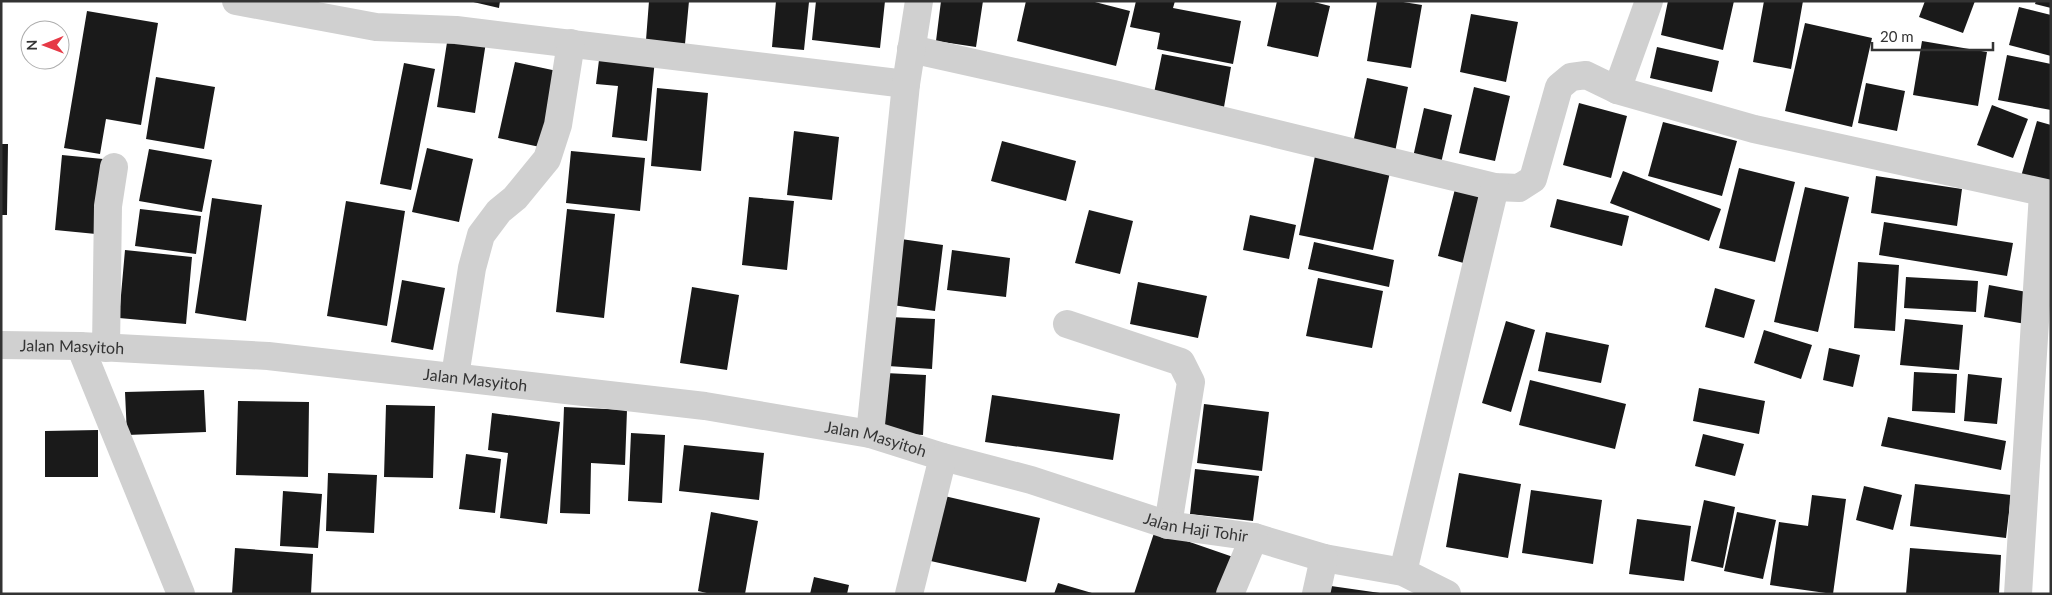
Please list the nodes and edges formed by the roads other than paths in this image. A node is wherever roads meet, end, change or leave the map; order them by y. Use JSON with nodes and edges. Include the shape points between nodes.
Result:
{"nodes":[{"id":1,"x":236,"y":1,"type":"edge"},
{"id":2,"x":919,"y":1,"type":"edge"},
{"id":3,"x":1649,"y":1,"type":"edge"},
{"id":4,"x":570,"y":43,"type":"junction"},
{"id":5,"x":910,"y":49,"type":"junction"},
{"id":6,"x":906,"y":84,"type":"junction"},
{"id":7,"x":1617,"y":90,"type":"junction"},
{"id":8,"x":114,"y":167,"type":"dead end"},
{"id":9,"x":1495,"y":187,"type":"junction"},
{"id":10,"x":2047,"y":194,"type":"edge"},
{"id":11,"x":1067,"y":324,"type":"dead end"},
{"id":12,"x":1,"y":345,"type":"edge"},
{"id":13,"x":93,"y":347,"type":"junction"},
{"id":14,"x":456,"y":376,"type":"junction"},
{"id":15,"x":870,"y":434,"type":"junction"},
{"id":16,"x":943,"y":457,"type":"junction"},
{"id":17,"x":1168,"y":525,"type":"junction"},
{"id":18,"x":1254,"y":537,"type":"junction"},
{"id":19,"x":1324,"y":558,"type":"junction"},
{"id":20,"x":1403,"y":572,"type":"junction"},
{"id":21,"x":181,"y":594,"type":"edge"},
{"id":22,"x":909,"y":594,"type":"edge"},
{"id":23,"x":1230,"y":594,"type":"edge"},
{"id":24,"x":1316,"y":594,"type":"edge"},
{"id":25,"x":1447,"y":594,"type":"edge"},
{"id":26,"x":2018,"y":594,"type":"edge"}],
"edges":[{"from":1,"to":4,"type":"street","via":[[376,27],[456,30]]},
{"from":2,"to":5,"type":"street"},
{"from":3,"to":7,"type":"street"},
{"from":4,"to":6,"type":"street"},
{"from":4,"to":14,"type":"street","via":[[558,125],[547,159],[481,235],[472,268]]},
{"from":5,"to":6,"type":"street"},
{"from":5,"to":9,"type":"street","via":[[1114,94]]},
{"from":6,"to":15,"type":"street"},
{"from":7,"to":9,"type":"street","via":[[1586,75],[1571,77],[1559,87],[1533,179],[1519,188]]},
{"from":7,"to":10,"type":"street","via":[[1754,129]]},
{"from":8,"to":13,"type":"street"},
{"from":9,"to":20,"type":"street"},
{"from":10,"to":26,"type":"street"},
{"from":11,"to":17,"type":"street","via":[[1181,362],[1191,382]]},
{"from":12,"to":13,"type":"street","name":"Jalan Masyitoh"},
{"from":13,"to":14,"type":"street","name":"Jalan Masyitoh","via":[[268,356]]},
{"from":13,"to":21,"type":"street"},
{"from":14,"to":15,"type":"street","name":"Jalan Masyitoh","via":[[704,406]]},
{"from":15,"to":16,"type":"street","name":"Jalan Masyitoh"},
{"from":16,"to":17,"type":"street","name":"Jalan Haji Tohir","via":[[1031,480]]},
{"from":16,"to":22,"type":"street"},
{"from":17,"to":18,"type":"street","name":"Jalan Haji Tohir"},
{"from":18,"to":19,"type":"street","name":"Jalan Haji Tohir"},
{"from":18,"to":23,"type":"street"},
{"from":19,"to":20,"type":"street","name":"Jalan Haji Tohir"},
{"from":19,"to":24,"type":"street"},
{"from":20,"to":25,"type":"street","name":"Jalan Haji Tohir"}]}
